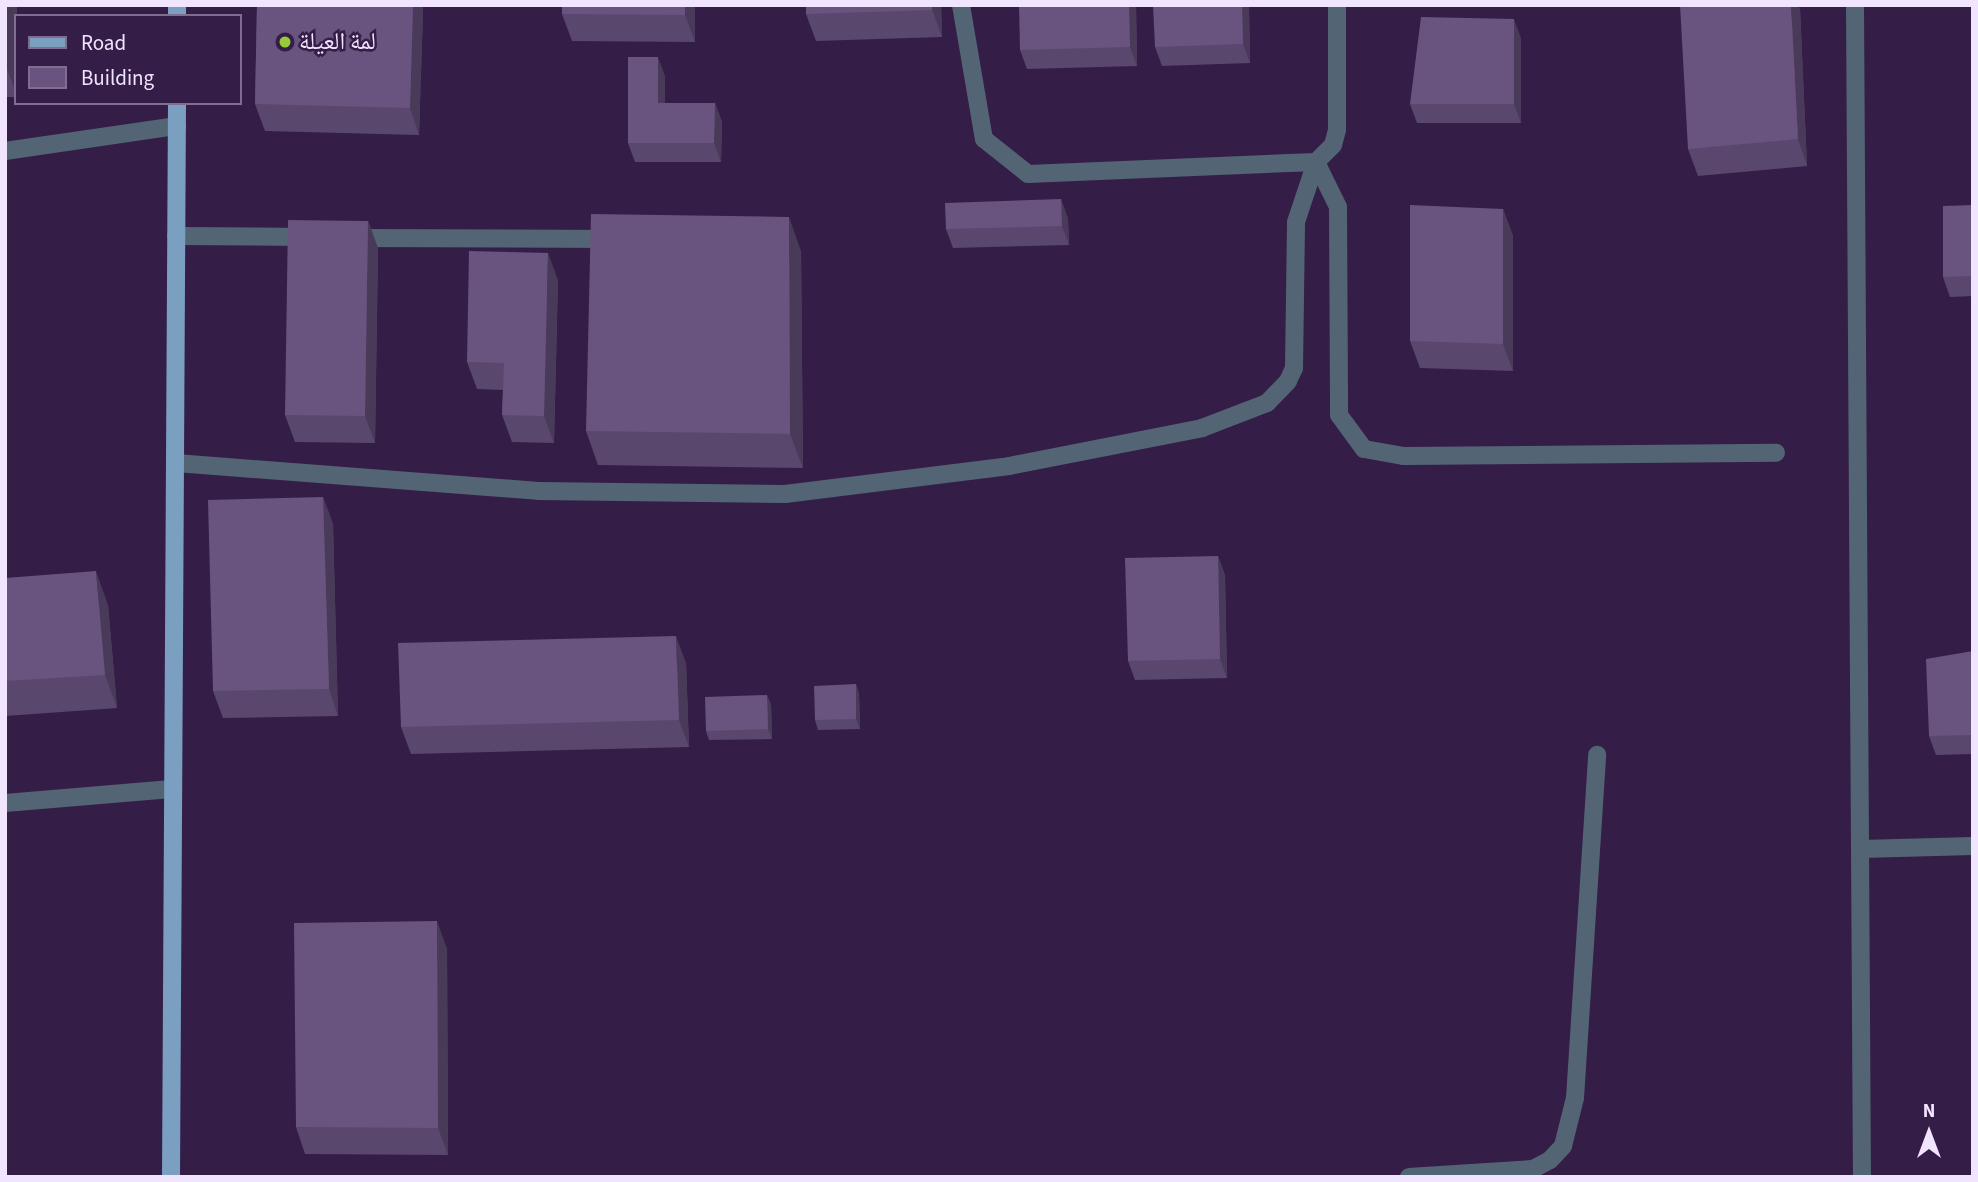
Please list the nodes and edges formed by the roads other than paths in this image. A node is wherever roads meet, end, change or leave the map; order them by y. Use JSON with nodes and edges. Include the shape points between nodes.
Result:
{"nodes":[{"id":1,"x":961,"y":5,"type":"edge"},
{"id":2,"x":1337,"y":5,"type":"edge"},
{"id":3,"x":1855,"y":5,"type":"edge"},
{"id":4,"x":177,"y":105,"type":"edge"},
{"id":5,"x":177,"y":127,"type":"junction"},
{"id":6,"x":5,"y":151,"type":"edge"},
{"id":7,"x":1316,"y":162,"type":"junction"},
{"id":8,"x":176,"y":236,"type":"junction"},
{"id":9,"x":637,"y":240,"type":"edge"},
{"id":10,"x":1776,"y":453,"type":"dead end"},
{"id":11,"x":176,"y":463,"type":"junction"},
{"id":12,"x":1597,"y":755,"type":"dead end"},
{"id":13,"x":171,"y":789,"type":"junction"},
{"id":14,"x":5,"y":803,"type":"edge"},
{"id":15,"x":1973,"y":846,"type":"edge"},
{"id":16,"x":1861,"y":849,"type":"junction"},
{"id":17,"x":171,"y":1177,"type":"edge"},
{"id":18,"x":1409,"y":1177,"type":"edge"},
{"id":19,"x":1862,"y":1177,"type":"edge"}],
"edges":[{"from":1,"to":7,"type":"street","via":[[984,139],[1028,174]]},
{"from":2,"to":7,"type":"street","via":[[1337,130],[1333,145]]},
{"from":3,"to":16,"type":"street"},
{"from":4,"to":5,"type":"main road"},
{"from":5,"to":6,"type":"street"},
{"from":5,"to":8,"type":"main road"},
{"from":7,"to":10,"type":"street","via":[[1338,207],[1339,415],[1364,449],[1404,456]]},
{"from":7,"to":11,"type":"street","via":[[1296,222],[1294,368],[1267,403],[1202,428],[1009,466],[785,494],[551,491]]},
{"from":8,"to":9,"type":"street"},
{"from":8,"to":11,"type":"main road"},
{"from":11,"to":13,"type":"main road"},
{"from":12,"to":18,"type":"street","via":[[1575,1098],[1563,1146],[1533,1169]]},
{"from":13,"to":14,"type":"street"},
{"from":13,"to":17,"type":"main road"},
{"from":15,"to":16,"type":"street"},
{"from":16,"to":19,"type":"street"}]}
